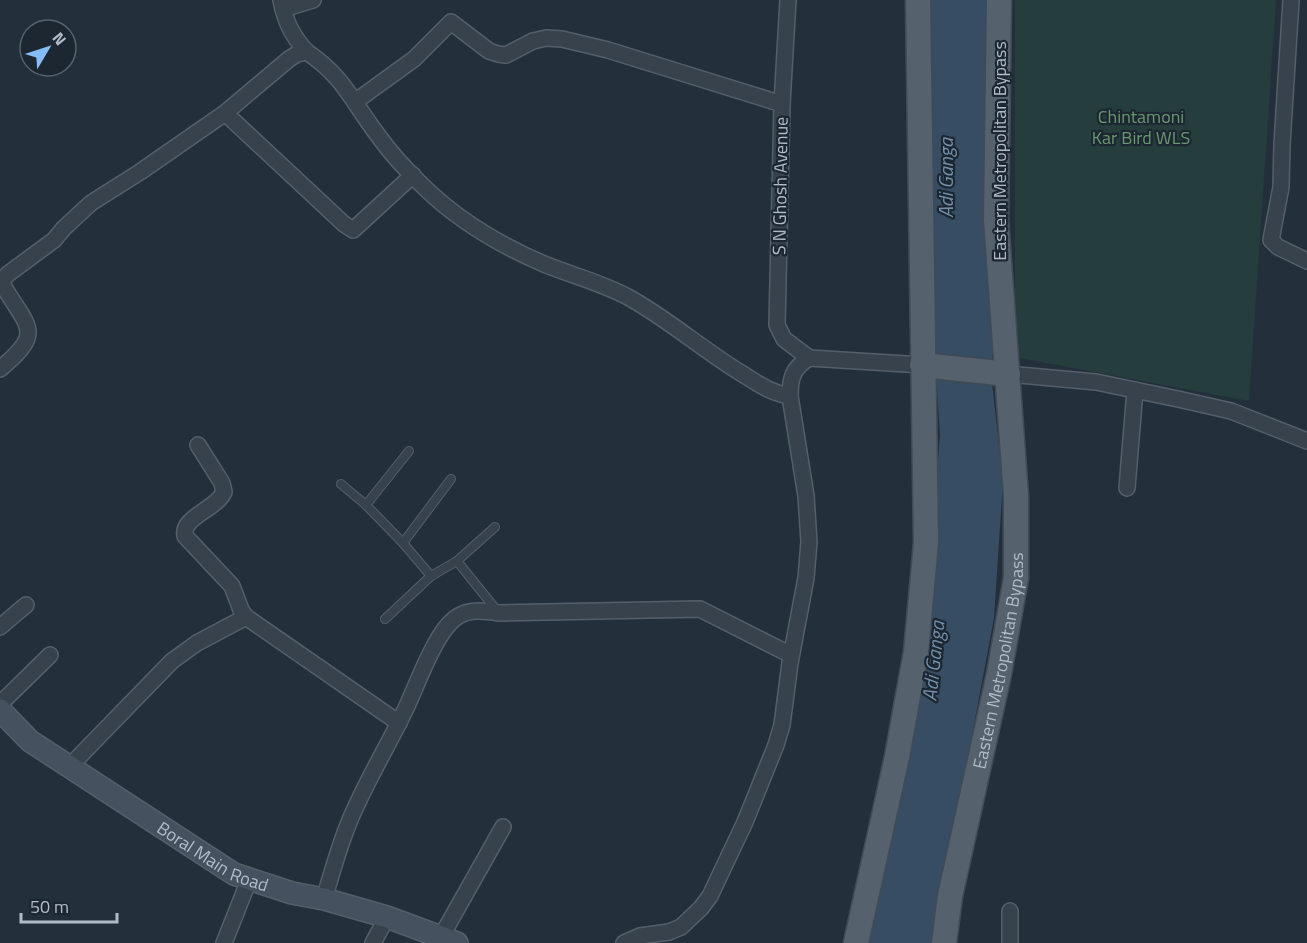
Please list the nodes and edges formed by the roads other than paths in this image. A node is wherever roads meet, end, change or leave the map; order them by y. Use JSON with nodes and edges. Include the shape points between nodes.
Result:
{"nodes":[{"id":1,"x":313,"y":0,"type":"edge"},
{"id":2,"x":788,"y":0,"type":"edge"},
{"id":3,"x":918,"y":0,"type":"edge"},
{"id":4,"x":999,"y":0,"type":"edge"},
{"id":5,"x":1291,"y":0,"type":"edge"},
{"id":6,"x":282,"y":5,"type":"edge"},
{"id":7,"x":307,"y":52,"type":"junction"},
{"id":8,"x":356,"y":101,"type":"junction"},
{"id":9,"x":782,"y":104,"type":"junction"},
{"id":10,"x":225,"y":113,"type":"junction"},
{"id":11,"x":413,"y":175,"type":"junction"},
{"id":12,"x":1307,"y":261,"type":"edge"},
{"id":13,"x":1,"y":282,"type":"edge"},
{"id":14,"x":808,"y":358,"type":"junction"},
{"id":15,"x":922,"y":364,"type":"junction"},
{"id":16,"x":0,"y":369,"type":"edge"},
{"id":17,"x":1008,"y":374,"type":"junction"},
{"id":18,"x":1135,"y":390,"type":"junction"},
{"id":19,"x":790,"y":396,"type":"junction"},
{"id":20,"x":1307,"y":441,"type":"edge"},
{"id":21,"x":198,"y":445,"type":"dead end"},
{"id":22,"x":409,"y":451,"type":"dead end"},
{"id":23,"x":451,"y":479,"type":"dead end"},
{"id":24,"x":341,"y":484,"type":"dead end"},
{"id":25,"x":1127,"y":488,"type":"dead end"},
{"id":26,"x":366,"y":505,"type":"junction"},
{"id":27,"x":495,"y":526,"type":"dead end"},
{"id":28,"x":403,"y":543,"type":"junction"},
{"id":29,"x":457,"y":561,"type":"junction"},
{"id":30,"x":431,"y":576,"type":"junction"},
{"id":31,"x":26,"y":605,"type":"dead end"},
{"id":32,"x":499,"y":613,"type":"junction"},
{"id":33,"x":246,"y":617,"type":"junction"},
{"id":34,"x":385,"y":619,"type":"dead end"},
{"id":35,"x":0,"y":627,"type":"edge"},
{"id":36,"x":50,"y":655,"type":"dead end"},
{"id":37,"x":791,"y":655,"type":"junction"},
{"id":38,"x":0,"y":704,"type":"edge"},
{"id":39,"x":0,"y":710,"type":"edge"},
{"id":40,"x":399,"y":723,"type":"junction"},
{"id":41,"x":69,"y":767,"type":"junction"},
{"id":42,"x":503,"y":827,"type":"dead end"},
{"id":43,"x":249,"y":880,"type":"junction"},
{"id":44,"x":324,"y":899,"type":"junction"},
{"id":45,"x":1010,"y":911,"type":"dead end"},
{"id":46,"x":387,"y":917,"type":"junction"},
{"id":47,"x":449,"y":940,"type":"edge"},
{"id":48,"x":224,"y":943,"type":"edge"},
{"id":49,"x":373,"y":943,"type":"edge"},
{"id":50,"x":624,"y":943,"type":"edge"},
{"id":51,"x":856,"y":943,"type":"edge"},
{"id":52,"x":944,"y":943,"type":"edge"},
{"id":53,"x":1010,"y":943,"type":"edge"}],
"edges":[{"from":1,"to":6,"type":"street"},
{"from":2,"to":9,"type":"street","name":"S N Ghosh Avenue"},
{"from":3,"to":15,"type":"main road"},
{"from":4,"to":17,"type":"main road","name":"Eastern Metropolitan Bypass","via":[[996,220]]},
{"from":5,"to":12,"type":"street","via":[[1281,187],[1271,240]]},
{"from":6,"to":7,"type":"street","via":[[291,32]]},
{"from":7,"to":8,"type":"street","via":[[333,73]]},
{"from":7,"to":10,"type":"street","via":[[289,59]]},
{"from":8,"to":9,"type":"street","via":[[414,59],[451,22],[498,54],[506,55],[533,41],[562,39]]},
{"from":8,"to":11,"type":"street","via":[[378,136]]},
{"from":9,"to":14,"type":"street","name":"S N Ghosh Avenue","via":[[777,325],[784,339]]},
{"from":10,"to":11,"type":"street","via":[[354,230]]},
{"from":10,"to":13,"type":"street","via":[[91,203],[54,240]]},
{"from":11,"to":19,"type":"street","via":[[461,220],[544,264],[627,297],[759,385]]},
{"from":13,"to":16,"type":"street","via":[[29,330],[28,340]]},
{"from":14,"to":15,"type":"street"},
{"from":14,"to":19,"type":"street","via":[[794,370]]},
{"from":15,"to":17,"type":"main road"},
{"from":15,"to":51,"type":"main road","via":[[926,543],[915,652],[897,757]]},
{"from":17,"to":18,"type":"street","via":[[1096,382]]},
{"from":17,"to":52,"type":"main road","name":"Eastern Metropolitan Bypass","via":[[1016,496],[1016,578],[950,896]]},
{"from":18,"to":20,"type":"street","via":[[1232,411]]},
{"from":18,"to":25,"type":"street"},
{"from":19,"to":37,"type":"street","via":[[809,542]]},
{"from":21,"to":33,"type":"street","via":[[224,492],[187,525],[185,537],[232,586]]},
{"from":22,"to":26,"type":"lane"},
{"from":23,"to":28,"type":"lane"},
{"from":24,"to":26,"type":"lane"},
{"from":26,"to":28,"type":"lane"},
{"from":27,"to":29,"type":"lane"},
{"from":28,"to":30,"type":"lane"},
{"from":29,"to":30,"type":"lane"},
{"from":29,"to":32,"type":"lane"},
{"from":30,"to":34,"type":"lane"},
{"from":31,"to":35,"type":"street"},
{"from":32,"to":37,"type":"street","via":[[700,609]]},
{"from":32,"to":40,"type":"street","via":[[477,610],[461,614],[448,624]]},
{"from":33,"to":40,"type":"street"},
{"from":33,"to":41,"type":"street","via":[[172,661]]},
{"from":36,"to":38,"type":"street"},
{"from":37,"to":50,"type":"street","via":[[776,745],[710,896],[681,927]]},
{"from":39,"to":41,"type":"main road","name":"Boral Main Road","via":[[30,741]]},
{"from":40,"to":44,"type":"street","via":[[358,801]]},
{"from":41,"to":43,"type":"main road","name":"Boral Main Road","via":[[218,866]]},
{"from":42,"to":47,"type":"street"},
{"from":43,"to":44,"type":"main road","name":"Boral Main Road"},
{"from":43,"to":48,"type":"street"},
{"from":44,"to":46,"type":"main road","name":"Boral Main Road"},
{"from":45,"to":53,"type":"street"},
{"from":46,"to":47,"type":"main road","name":"Boral Main Road"},
{"from":46,"to":49,"type":"street"}]}
